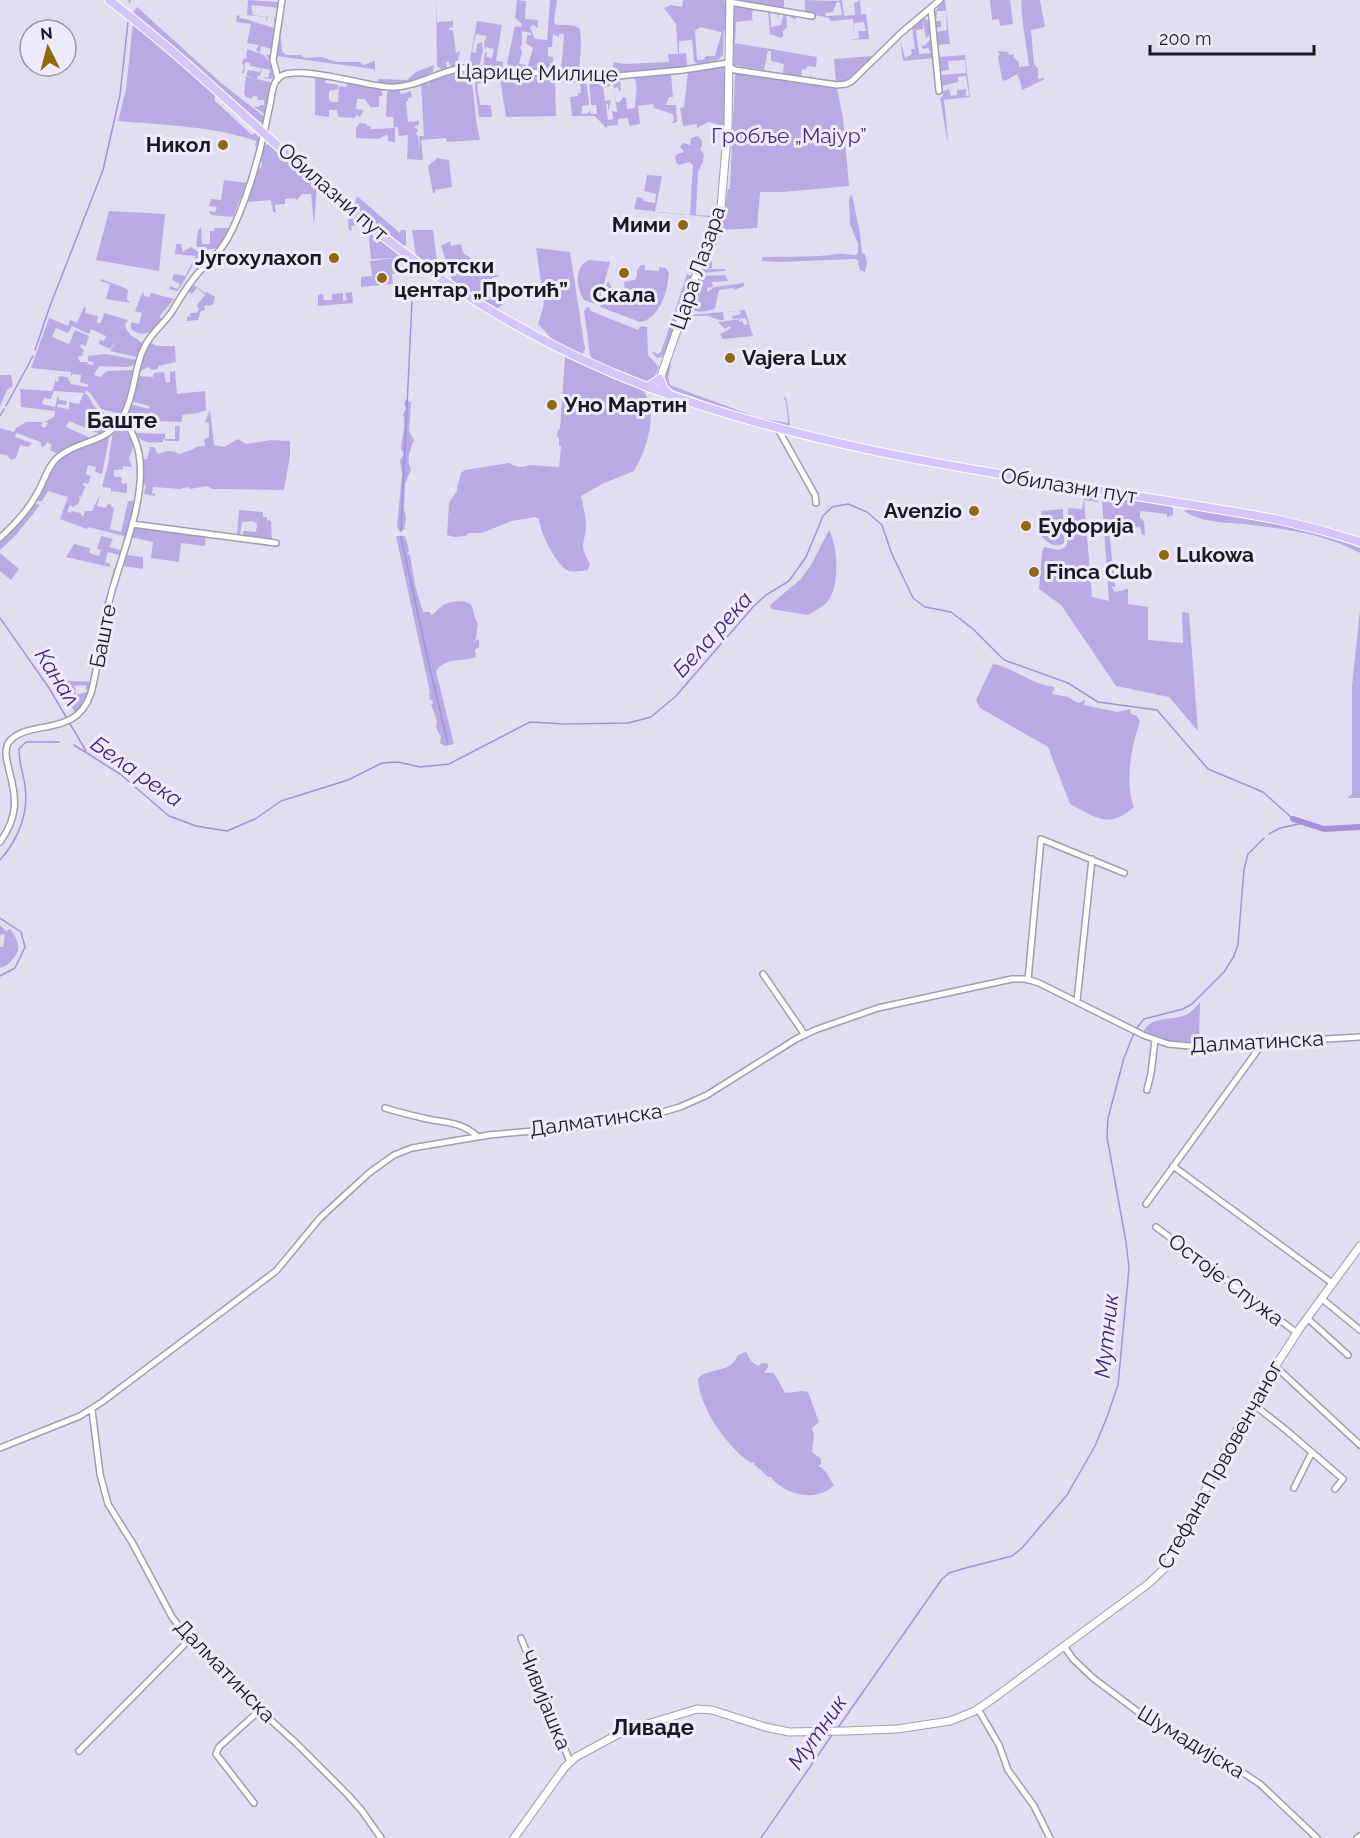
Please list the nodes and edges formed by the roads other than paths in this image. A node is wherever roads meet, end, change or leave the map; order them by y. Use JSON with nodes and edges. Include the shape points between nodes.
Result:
{"nodes":[{"id":1,"x":110,"y":0,"type":"edge"},
{"id":2,"x":282,"y":0,"type":"edge"},
{"id":3,"x":940,"y":0,"type":"edge"},
{"id":4,"x":730,"y":1,"type":"edge"},
{"id":5,"x":931,"y":8,"type":"junction"},
{"id":6,"x":812,"y":16,"type":"dead end"},
{"id":7,"x":728,"y":64,"type":"junction"},
{"id":8,"x":278,"y":79,"type":"junction"},
{"id":9,"x":939,"y":91,"type":"dead end"},
{"id":10,"x":264,"y":132,"type":"junction"},
{"id":11,"x":660,"y":380,"type":"junction"},
{"id":12,"x":647,"y":387,"type":"junction"},
{"id":13,"x":657,"y":391,"type":"junction"},
{"id":14,"x":670,"y":395,"type":"junction"},
{"id":15,"x":124,"y":416,"type":"junction"},
{"id":16,"x":778,"y":429,"type":"junction"},
{"id":17,"x":816,"y":503,"type":"dead end"},
{"id":18,"x":132,"y":524,"type":"junction"},
{"id":19,"x":0,"y":538,"type":"edge"},
{"id":20,"x":1360,"y":542,"type":"edge"},
{"id":21,"x":276,"y":543,"type":"dead end"},
{"id":22,"x":0,"y":842,"type":"edge"},
{"id":23,"x":1092,"y":859,"type":"junction"},
{"id":24,"x":1124,"y":873,"type":"dead end"},
{"id":25,"x":763,"y":974,"type":"dead end"},
{"id":26,"x":1028,"y":980,"type":"junction"},
{"id":27,"x":1077,"y":1001,"type":"junction"},
{"id":28,"x":804,"y":1035,"type":"junction"},
{"id":29,"x":1360,"y":1037,"type":"edge"},
{"id":30,"x":1155,"y":1040,"type":"junction"},
{"id":31,"x":1265,"y":1040,"type":"junction"},
{"id":32,"x":1147,"y":1090,"type":"dead end"},
{"id":33,"x":386,"y":1108,"type":"dead end"},
{"id":34,"x":477,"y":1137,"type":"junction"},
{"id":35,"x":1173,"y":1166,"type":"junction"},
{"id":36,"x":1146,"y":1204,"type":"dead end"},
{"id":37,"x":1156,"y":1227,"type":"dead end"},
{"id":38,"x":1360,"y":1246,"type":"edge"},
{"id":39,"x":1357,"y":1255,"type":"edge"},
{"id":40,"x":1332,"y":1283,"type":"junction"},
{"id":41,"x":1321,"y":1298,"type":"junction"},
{"id":42,"x":1307,"y":1318,"type":"junction"},
{"id":43,"x":1360,"y":1330,"type":"edge"},
{"id":44,"x":1297,"y":1333,"type":"junction"},
{"id":45,"x":1348,"y":1355,"type":"dead end"},
{"id":46,"x":1275,"y":1366,"type":"junction"},
{"id":47,"x":1252,"y":1404,"type":"junction"},
{"id":48,"x":92,"y":1410,"type":"junction"},
{"id":49,"x":1360,"y":1445,"type":"edge"},
{"id":50,"x":0,"y":1448,"type":"edge"},
{"id":51,"x":1312,"y":1452,"type":"junction"},
{"id":52,"x":1294,"y":1488,"type":"dead end"},
{"id":53,"x":1335,"y":1489,"type":"dead end"},
{"id":54,"x":521,"y":1638,"type":"dead end"},
{"id":55,"x":190,"y":1639,"type":"junction"},
{"id":56,"x":1064,"y":1646,"type":"junction"},
{"id":57,"x":978,"y":1709,"type":"junction"},
{"id":58,"x":260,"y":1710,"type":"junction"},
{"id":59,"x":79,"y":1751,"type":"dead end"},
{"id":60,"x":570,"y":1762,"type":"junction"},
{"id":61,"x":254,"y":1803,"type":"dead end"},
{"id":62,"x":381,"y":1838,"type":"edge"},
{"id":63,"x":514,"y":1838,"type":"edge"},
{"id":64,"x":1050,"y":1838,"type":"edge"},
{"id":65,"x":1317,"y":1838,"type":"edge"}],
"edges":[{"from":1,"to":10,"type":"main road","name":"Обилазни пут"},
{"from":2,"to":8,"type":"street","via":[[273,60]]},
{"from":3,"to":5,"type":"street"},
{"from":4,"to":6,"type":"street"},
{"from":4,"to":7,"type":"street","name":"Цара Лазара"},
{"from":5,"to":7,"type":"street","via":[[846,84],[735,70]]},
{"from":5,"to":9,"type":"street"},
{"from":7,"to":8,"type":"street","name":"Царице Милице","via":[[606,77],[463,68],[390,87],[305,74]]},
{"from":7,"to":11,"type":"street","name":"Цара Лазара","via":[[727,161],[720,219],[698,268]]},
{"from":8,"to":10,"type":"street"},
{"from":10,"to":12,"type":"main road","name":"Обилазни пут","via":[[396,246],[445,282],[526,331]]},
{"from":10,"to":15,"type":"street","via":[[232,230],[221,252],[193,279],[142,350]]},
{"from":11,"to":12,"type":"main road"},
{"from":11,"to":13,"type":"street","name":"Цара Лазара"},
{"from":11,"to":14,"type":"main road"},
{"from":12,"to":13,"type":"main road","name":"Обилазни пут"},
{"from":13,"to":14,"type":"main road","name":"Обилазни пут"},
{"from":14,"to":16,"type":"main road","name":"Обилазни пут"},
{"from":15,"to":18,"type":"street","name":"Баште","via":[[136,442],[141,468]]},
{"from":15,"to":19,"type":"street","via":[[103,436],[61,455],[25,512]]},
{"from":16,"to":17,"type":"street"},
{"from":16,"to":20,"type":"main road","name":"Обилазни пут","via":[[924,461],[1283,521]]},
{"from":18,"to":21,"type":"street"},
{"from":18,"to":22,"type":"street","name":"Баште","via":[[108,604],[86,705],[63,724],[18,735],[8,743],[6,756],[15,805]]},
{"from":23,"to":24,"type":"street"},
{"from":23,"to":26,"type":"street","via":[[1041,839]]},
{"from":23,"to":27,"type":"street"},
{"from":25,"to":28,"type":"street"},
{"from":26,"to":27,"type":"street","name":"Далматинска"},
{"from":26,"to":28,"type":"street","name":"Далматинска","via":[[985,984],[878,1008]]},
{"from":27,"to":30,"type":"street","name":"Далматинска"},
{"from":28,"to":34,"type":"street","name":"Далматинска","via":[[707,1095],[680,1107],[622,1121]]},
{"from":29,"to":31,"type":"street","name":"Далматинска"},
{"from":30,"to":31,"type":"street","name":"Далматинска","via":[[1201,1047]]},
{"from":30,"to":32,"type":"street"},
{"from":31,"to":35,"type":"street"},
{"from":33,"to":34,"type":"street","via":[[458,1124]]},
{"from":34,"to":48,"type":"street","name":"Далматинска","via":[[412,1148],[384,1161],[320,1218],[276,1271]]},
{"from":35,"to":36,"type":"street"},
{"from":35,"to":40,"type":"street"},
{"from":37,"to":44,"type":"street","name":"Остоје Спужа"},
{"from":38,"to":39,"type":"street","name":"Стефана Првовенчаног"},
{"from":39,"to":40,"type":"street","name":"Стефана Првовенчаног"},
{"from":40,"to":41,"type":"street","name":"Стефана Првовенчаног"},
{"from":41,"to":42,"type":"street","name":"Стефана Првовенчаног"},
{"from":41,"to":43,"type":"street"},
{"from":42,"to":44,"type":"street","name":"Стефана Првовенчаног"},
{"from":42,"to":45,"type":"street"},
{"from":44,"to":46,"type":"street","name":"Стефана Првовенчаног"},
{"from":46,"to":47,"type":"street","name":"Стефана Првовенчаног"},
{"from":46,"to":49,"type":"street"},
{"from":47,"to":51,"type":"street"},
{"from":47,"to":56,"type":"street","name":"Стефана Првовенчаног","via":[[1165,1568]]},
{"from":48,"to":50,"type":"street","name":"Далматинска"},
{"from":48,"to":55,"type":"street","name":"Далматинска","via":[[108,1504],[172,1617]]},
{"from":51,"to":52,"type":"street"},
{"from":51,"to":53,"type":"street","via":[[1343,1479]]},
{"from":54,"to":60,"type":"street","name":"Чивијашка"},
{"from":55,"to":58,"type":"street","name":"Далматинска"},
{"from":55,"to":59,"type":"street"},
{"from":56,"to":57,"type":"street","name":"Стефана Првовенчаног"},
{"from":56,"to":65,"type":"street","name":"Шумадијска","via":[[1093,1678],[1141,1714],[1201,1745],[1260,1784]]},
{"from":57,"to":60,"type":"street","name":"Стефана Првовенчаног","via":[[933,1724],[840,1732],[789,1731],[697,1709],[624,1731]]},
{"from":57,"to":64,"type":"street","via":[[1008,1770],[1034,1806]]},
{"from":58,"to":61,"type":"street","via":[[216,1754]]},
{"from":58,"to":62,"type":"street","name":"Далматинска","via":[[348,1795]]},
{"from":60,"to":63,"type":"street","name":"Стефана Првовенчаног"}]}
